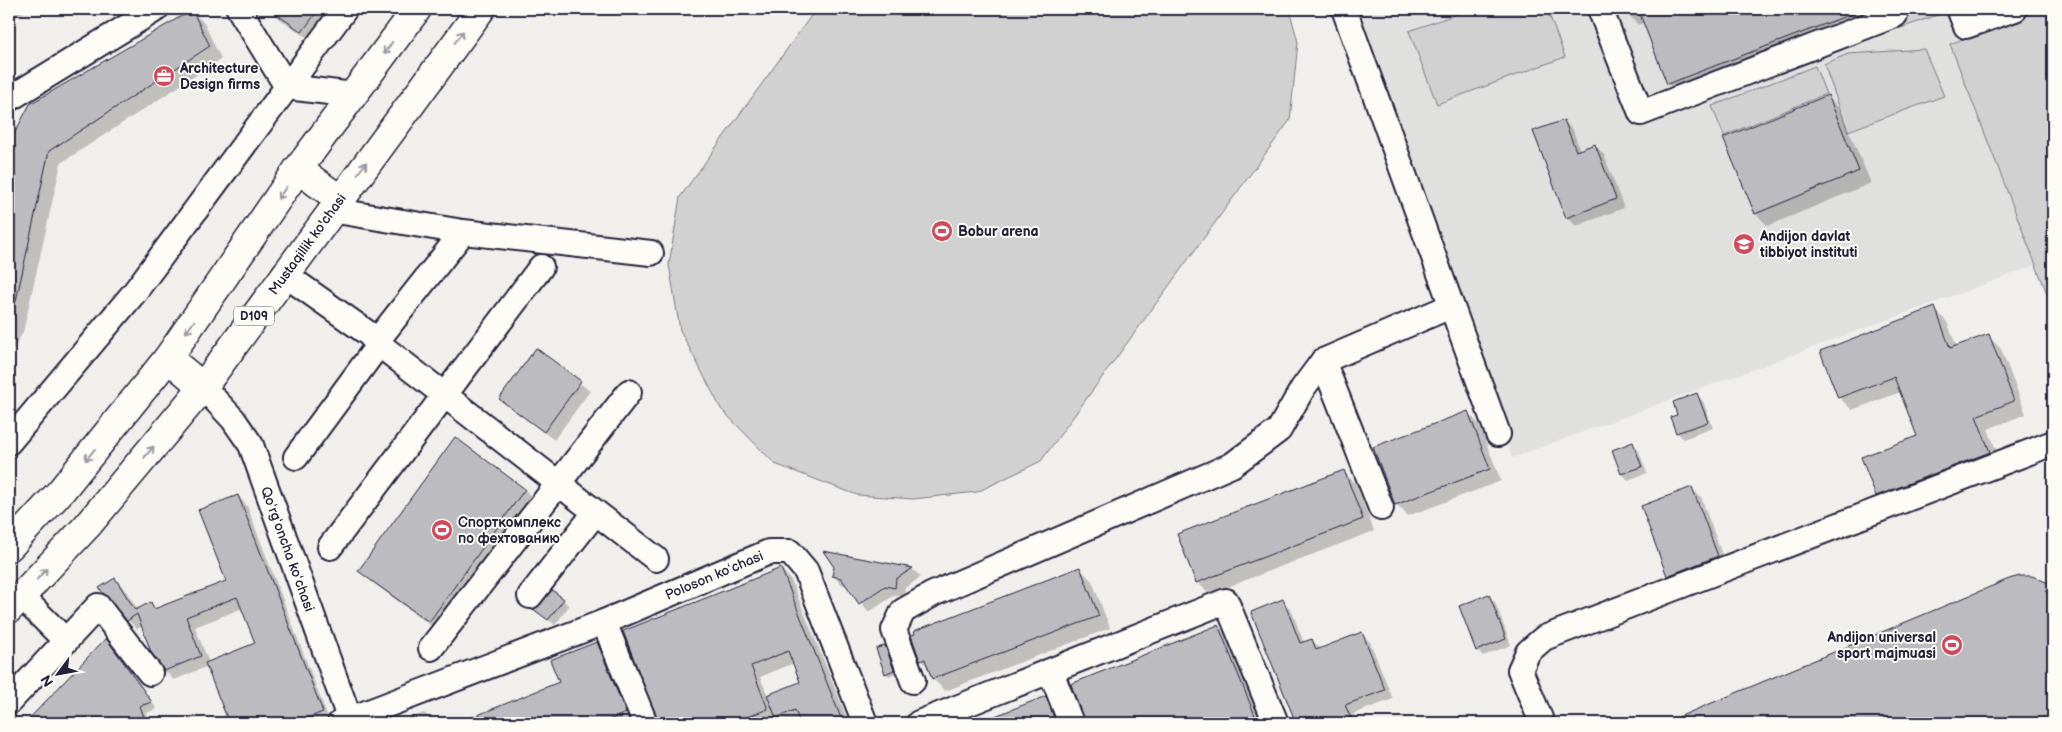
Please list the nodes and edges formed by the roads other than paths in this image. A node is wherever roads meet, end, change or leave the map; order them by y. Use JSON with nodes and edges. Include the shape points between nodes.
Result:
{"nodes":[{"id":1,"x":156,"y":9,"type":"edge"},
{"id":2,"x":239,"y":9,"type":"edge"},
{"id":3,"x":345,"y":9,"type":"edge"},
{"id":4,"x":417,"y":9,"type":"edge"},
{"id":5,"x":481,"y":9,"type":"edge"},
{"id":6,"x":1344,"y":9,"type":"edge"},
{"id":7,"x":1600,"y":9,"type":"edge"},
{"id":8,"x":1893,"y":9,"type":"edge"},
{"id":9,"x":1959,"y":9,"type":"edge"},
{"id":10,"x":2015,"y":9,"type":"edge"},
{"id":11,"x":287,"y":87,"type":"junction"},
{"id":12,"x":354,"y":95,"type":"junction"},
{"id":13,"x":9,"y":99,"type":"edge"},
{"id":14,"x":298,"y":169,"type":"junction"},
{"id":15,"x":335,"y":205,"type":"junction"},
{"id":16,"x":463,"y":232,"type":"junction"},
{"id":17,"x":651,"y":253,"type":"dead end"},
{"id":18,"x":540,"y":267,"type":"dead end"},
{"id":19,"x":284,"y":274,"type":"junction"},
{"id":20,"x":1451,"y":306,"type":"junction"},
{"id":21,"x":376,"y":342,"type":"junction"},
{"id":22,"x":168,"y":358,"type":"junction"},
{"id":23,"x":1323,"y":361,"type":"junction"},
{"id":24,"x":203,"y":387,"type":"junction"},
{"id":25,"x":629,"y":392,"type":"dead end"},
{"id":26,"x":444,"y":396,"type":"junction"},
{"id":27,"x":1498,"y":434,"type":"dead end"},
{"id":28,"x":9,"y":442,"type":"edge"},
{"id":29,"x":2053,"y":443,"type":"edge"},
{"id":30,"x":296,"y":457,"type":"dead end"},
{"id":31,"x":558,"y":485,"type":"junction"},
{"id":32,"x":1381,"y":508,"type":"dead end"},
{"id":33,"x":595,"y":513,"type":"junction"},
{"id":34,"x":9,"y":547,"type":"edge"},
{"id":35,"x":330,"y":548,"type":"dead end"},
{"id":36,"x":656,"y":559,"type":"dead end"},
{"id":37,"x":530,"y":596,"type":"dead end"},
{"id":38,"x":15,"y":603,"type":"edge"},
{"id":39,"x":604,"y":622,"type":"junction"},
{"id":40,"x":66,"y":641,"type":"junction"},
{"id":41,"x":431,"y":648,"type":"dead end"},
{"id":42,"x":1051,"y":672,"type":"junction"},
{"id":43,"x":150,"y":673,"type":"dead end"},
{"id":44,"x":913,"y":681,"type":"dead end"},
{"id":45,"x":11,"y":695,"type":"edge"},
{"id":46,"x":347,"y":722,"type":"edge"},
{"id":47,"x":645,"y":723,"type":"edge"},
{"id":48,"x":865,"y":723,"type":"edge"},
{"id":49,"x":919,"y":723,"type":"edge"},
{"id":50,"x":1071,"y":723,"type":"edge"},
{"id":51,"x":1276,"y":723,"type":"edge"},
{"id":52,"x":1542,"y":723,"type":"edge"}],
"edges":[{"from":1,"to":13,"type":"street"},
{"from":2,"to":11,"type":"street"},
{"from":3,"to":11,"type":"street"},
{"from":4,"to":12,"type":"main road","one_way":true},
{"from":15,"to":5,"type":"main road","name":"Mustaqillik ko'chasi","number":"D109","one_way":true},
{"from":6,"to":20,"type":"street"},
{"from":7,"to":8,"type":"street","via":[[1641,113],[1896,15]]},
{"from":9,"to":10,"type":"street","via":[[1966,26]]},
{"from":11,"to":12,"type":"street"},
{"from":11,"to":28,"type":"street","via":[[134,293]]},
{"from":12,"to":14,"type":"main road"},
{"from":14,"to":15,"type":"main road"},
{"from":14,"to":22,"type":"main road","one_way":true},
{"from":15,"to":16,"type":"street"},
{"from":15,"to":19,"type":"main road","name":"Mustaqillik ko'chasi","number":"D109"},
{"from":16,"to":17,"type":"street"},
{"from":16,"to":21,"type":"street"},
{"from":18,"to":26,"type":"street"},
{"from":19,"to":21,"type":"street"},
{"from":19,"to":24,"type":"main road","name":"Mustaqillik ko'chasi","number":"D109"},
{"from":20,"to":23,"type":"street"},
{"from":20,"to":27,"type":"street"},
{"from":21,"to":26,"type":"street"},
{"from":21,"to":30,"type":"street","via":[[374,351]]},
{"from":22,"to":24,"type":"main road"},
{"from":22,"to":34,"type":"main road","one_way":true,"via":[[61,491]]},
{"from":23,"to":32,"type":"street"},
{"from":23,"to":44,"type":"street","via":[[1279,430],[1232,465],[942,590],[903,611],[894,630]]},
{"from":38,"to":24,"type":"main road","name":"Mustaqillik ko'chasi","number":"D109","one_way":true,"via":[[87,526]]},
{"from":24,"to":46,"type":"street","name":"Qoʻrgʻoncha koʻchasi","via":[[233,419],[251,445]]},
{"from":25,"to":31,"type":"street"},
{"from":26,"to":31,"type":"street"},
{"from":26,"to":35,"type":"street"},
{"from":29,"to":52,"type":"street","via":[[1544,638],[1528,652],[1520,670]]},
{"from":31,"to":33,"type":"street"},
{"from":31,"to":41,"type":"street"},
{"from":33,"to":36,"type":"street"},
{"from":33,"to":37,"type":"street"},
{"from":38,"to":40,"type":"street"},
{"from":39,"to":46,"type":"street","name":"Poloson koʻchasi"},
{"from":39,"to":47,"type":"street"},
{"from":39,"to":48,"type":"street","name":"Poloson koʻchasi","via":[[769,552],[790,552],[806,571]]},
{"from":40,"to":43,"type":"street","via":[[98,606]]},
{"from":40,"to":45,"type":"street"},
{"from":42,"to":49,"type":"street"},
{"from":42,"to":50,"type":"street"},
{"from":42,"to":51,"type":"street","via":[[1226,601]]}]}
